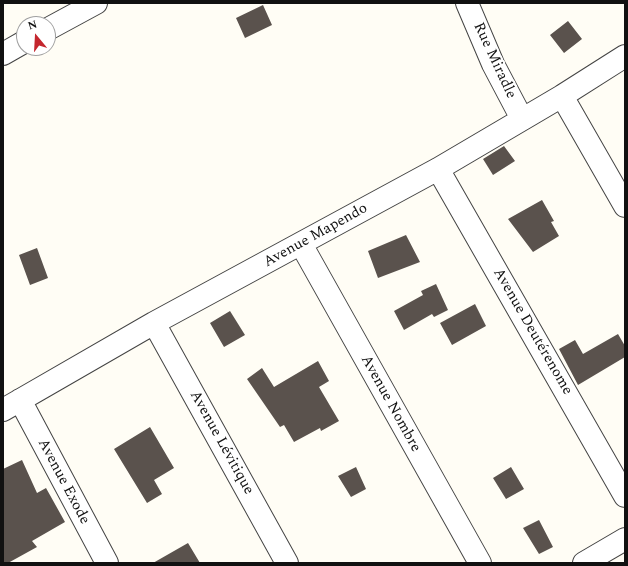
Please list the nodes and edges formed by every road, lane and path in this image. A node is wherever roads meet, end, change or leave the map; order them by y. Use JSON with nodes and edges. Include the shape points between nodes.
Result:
{"nodes":[{"id":1,"x":96,"y":3,"type":"edge"},
{"id":2,"x":467,"y":3,"type":"edge"},
{"id":3,"x":56,"y":25,"type":"edge"},
{"id":4,"x":16,"y":47,"type":"edge"},
{"id":5,"x":3,"y":54,"type":"edge"},
{"id":6,"x":625,"y":56,"type":"edge"},
{"id":7,"x":562,"y":96,"type":"junction"},
{"id":8,"x":522,"y":119,"type":"junction"},
{"id":9,"x":438,"y":169,"type":"junction"},
{"id":10,"x":625,"y":206,"type":"edge"},
{"id":11,"x":301,"y":244,"type":"junction"},
{"id":12,"x":154,"y":323,"type":"junction"},
{"id":13,"x":12,"y":405,"type":"edge"},
{"id":14,"x":625,"y":496,"type":"edge"},
{"id":15,"x":625,"y":539,"type":"edge"},
{"id":16,"x":107,"y":563,"type":"edge"},
{"id":17,"x":287,"y":563,"type":"edge"},
{"id":18,"x":480,"y":563,"type":"edge"},
{"id":19,"x":584,"y":563,"type":"edge"}],
"edges":[{"from":1,"to":3,"type":"street"},
{"from":2,"to":8,"type":"street","name":"Rue Miradle","via":[[492,64]]},
{"from":4,"to":5,"type":"street"},
{"from":6,"to":7,"type":"street","name":"Avenue Mapendo"},
{"from":7,"to":8,"type":"street","name":"Avenue Mapendo"},
{"from":7,"to":10,"type":"street"},
{"from":8,"to":9,"type":"street","name":"Avenue Mapendo"},
{"from":9,"to":11,"type":"street","name":"Avenue Mapendo"},
{"from":9,"to":14,"type":"street","name":"Avenue Deutérenome"},
{"from":11,"to":12,"type":"street","name":"Avenue Mapendo"},
{"from":11,"to":18,"type":"street","name":"Avenue Nombre"},
{"from":12,"to":13,"type":"street","name":"Avenue Mapendo"},
{"from":12,"to":17,"type":"street","name":"Avenue Lévitique"},
{"from":13,"to":16,"type":"street","name":"Avenue Exode"},
{"from":15,"to":19,"type":"street"}]}
